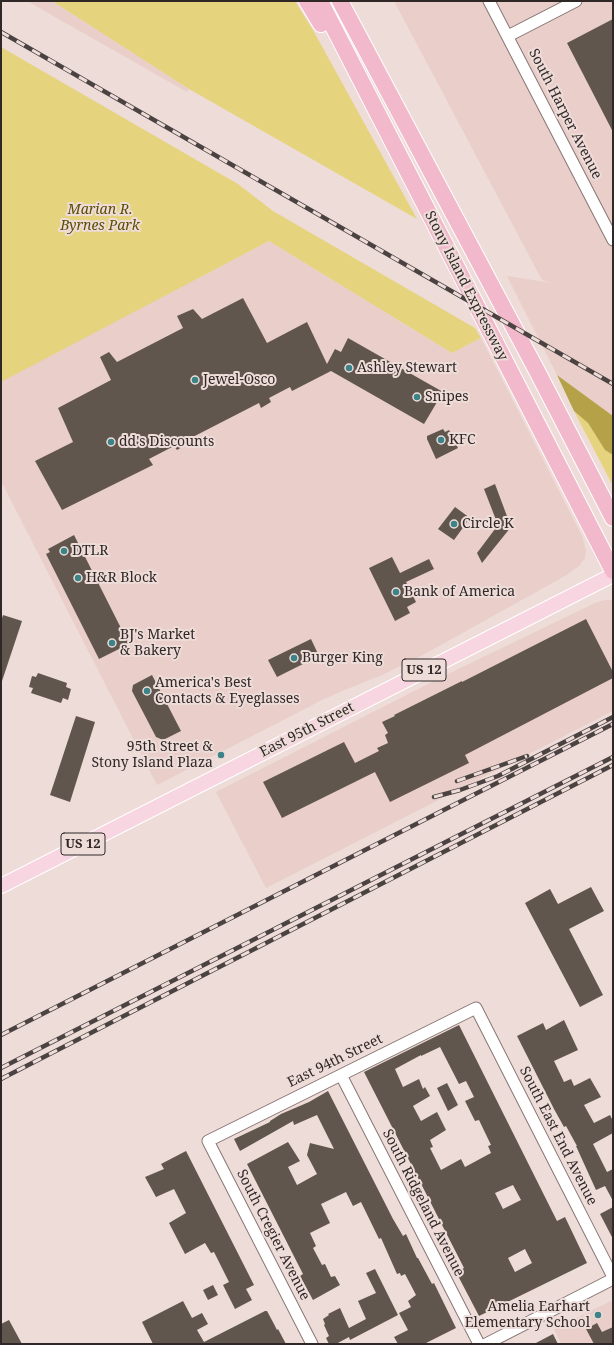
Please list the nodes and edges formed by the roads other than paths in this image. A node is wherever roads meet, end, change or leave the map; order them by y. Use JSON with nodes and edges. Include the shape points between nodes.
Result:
{"nodes":[{"id":1,"x":307,"y":1,"type":"edge"},
{"id":2,"x":320,"y":1,"type":"edge"},
{"id":3,"x":340,"y":1,"type":"edge"},
{"id":4,"x":489,"y":1,"type":"edge"},
{"id":5,"x":576,"y":1,"type":"edge"},
{"id":6,"x":508,"y":36,"type":"junction"},
{"id":7,"x":352,"y":61,"type":"junction"},
{"id":8,"x":613,"y":240,"type":"edge"},
{"id":9,"x":613,"y":518,"type":"edge"},
{"id":10,"x":613,"y":571,"type":"edge"},
{"id":11,"x":613,"y":575,"type":"edge"},
{"id":12,"x":1,"y":886,"type":"edge"},
{"id":13,"x":476,"y":1008,"type":"joint"},
{"id":14,"x":341,"y":1075,"type":"junction"},
{"id":15,"x":208,"y":1141,"type":"joint"},
{"id":16,"x":613,"y":1278,"type":"edge"},
{"id":17,"x":312,"y":1344,"type":"edge"},
{"id":18,"x":479,"y":1344,"type":"edge"},
{"id":19,"x":486,"y":1344,"type":"edge"}],
"edges":[{"from":1,"to":7,"type":"highway","via":[[326,31]]},
{"from":2,"to":7,"type":"highway","name":"Stony Island Expressway"},
{"from":3,"to":9,"type":"highway","name":"Stony Island Expressway"},
{"from":4,"to":6,"type":"street","name":"South Harper Avenue"},
{"from":5,"to":6,"type":"street"},
{"from":6,"to":8,"type":"street","name":"South Harper Avenue"},
{"from":7,"to":10,"type":"highway","name":"Stony Island Expressway"},
{"from":11,"to":12,"type":"main road","name":"East 95th Street","number":"US 12"},
{"from":13,"to":14,"type":"street","name":"East 94th Street"},
{"from":13,"to":16,"type":"street","name":"South East End Avenue"},
{"from":14,"to":15,"type":"street","name":"East 94th Street"},
{"from":14,"to":18,"type":"street","name":"South Ridgeland Avenue"},
{"from":15,"to":17,"type":"street","name":"South Cregier Avenue"},
{"from":16,"to":19,"type":"street"}]}
